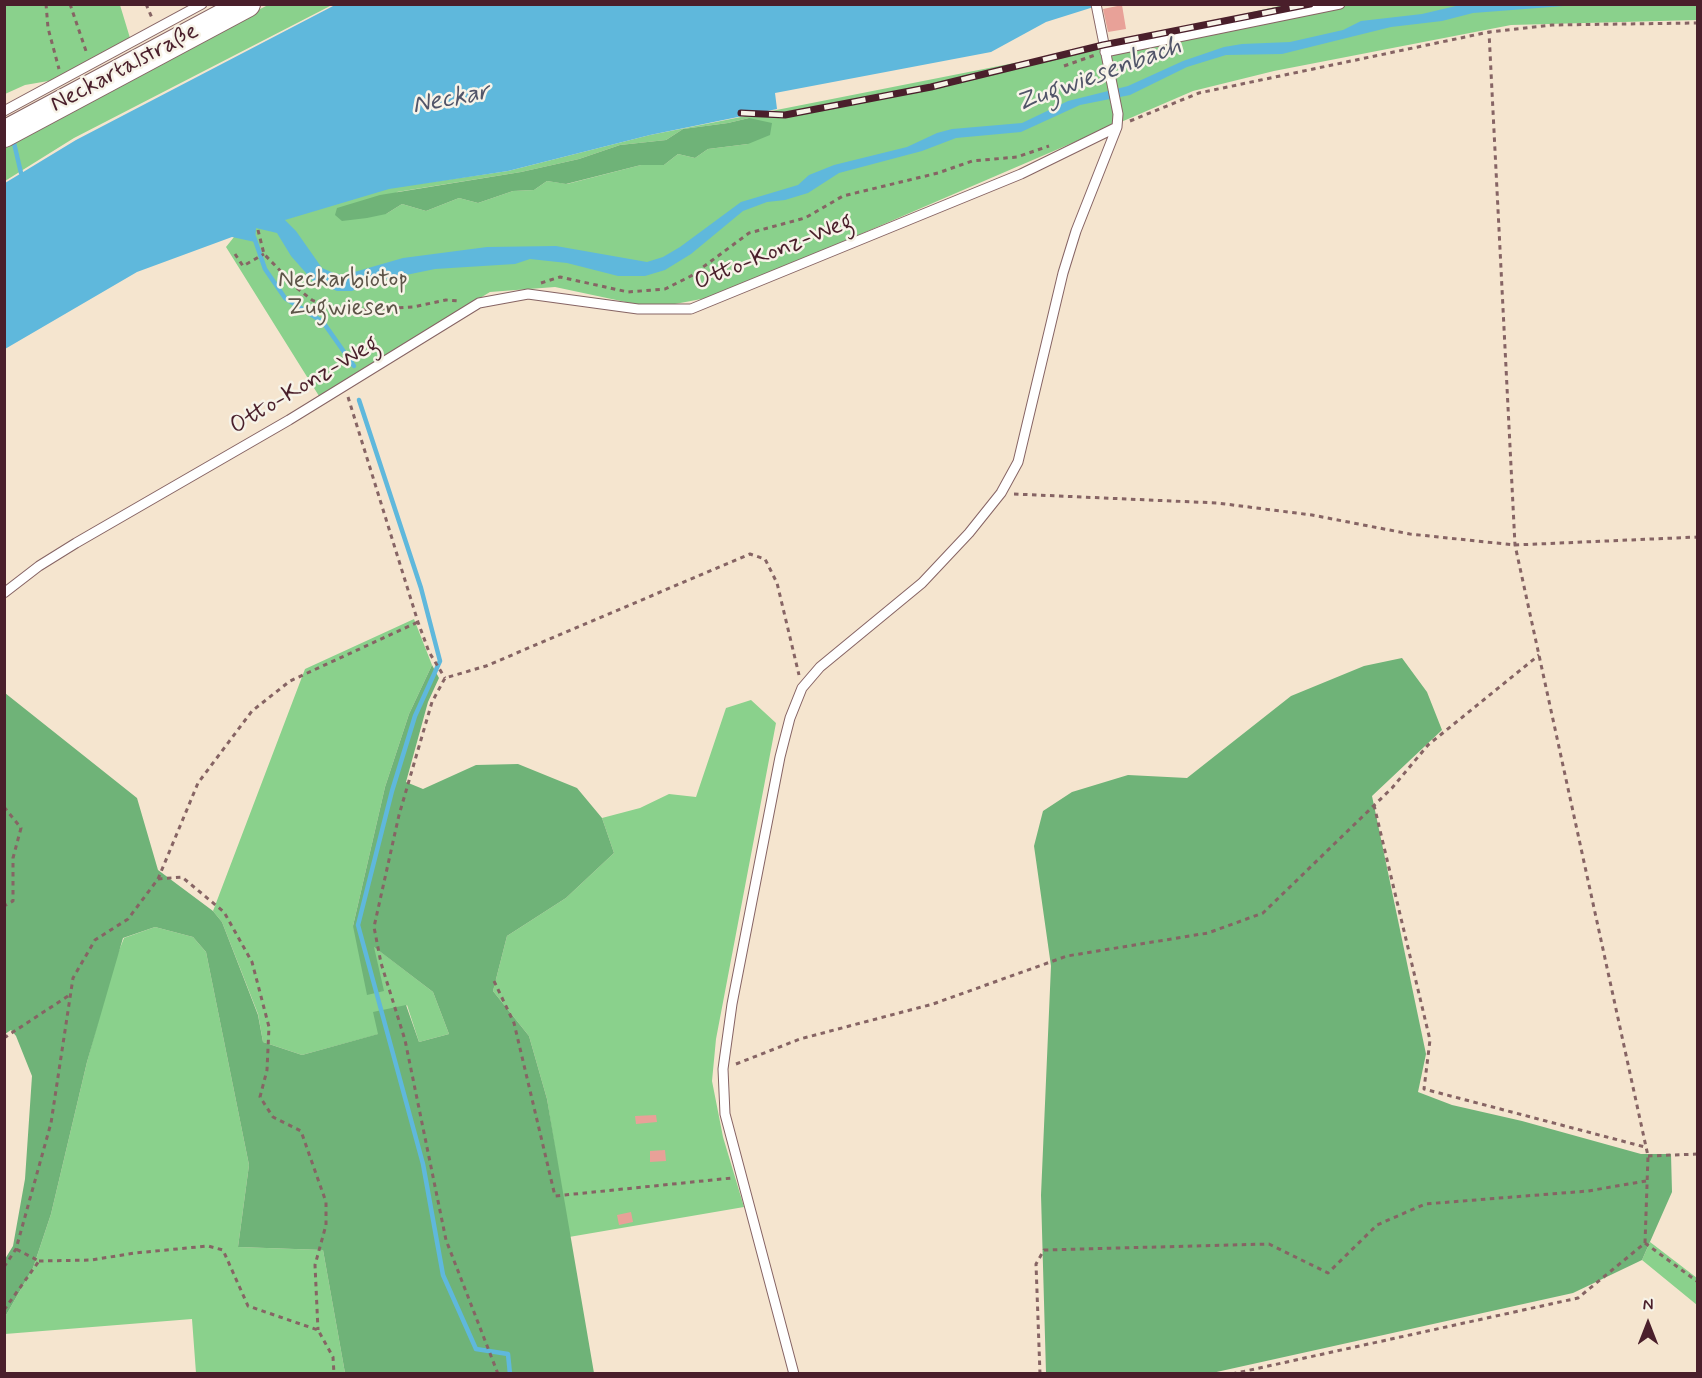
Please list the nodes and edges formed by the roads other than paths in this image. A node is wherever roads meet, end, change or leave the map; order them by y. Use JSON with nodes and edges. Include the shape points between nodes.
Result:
{"nodes":[{"id":1,"x":202,"y":4,"type":"edge"},
{"id":2,"x":247,"y":4,"type":"edge"},
{"id":3,"x":1340,"y":4,"type":"edge"},
{"id":4,"x":1097,"y":7,"type":"edge"},
{"id":5,"x":1105,"y":52,"type":"junction"},
{"id":6,"x":4,"y":111,"type":"edge"},
{"id":7,"x":1117,"y":127,"type":"junction"},
{"id":8,"x":4,"y":134,"type":"edge"},
{"id":9,"x":4,"y":593,"type":"edge"},
{"id":10,"x":794,"y":1374,"type":"edge"}],
"edges":[{"from":1,"to":6,"type":"lane"},
{"from":2,"to":8,"type":"main road","name":"Neckartalstraße"},
{"from":3,"to":5,"type":"lane"},
{"from":4,"to":5,"type":"lane"},
{"from":5,"to":7,"type":"lane","via":[[1118,114]]},
{"from":7,"to":9,"type":"lane","name":"Otto-Konz-Weg","via":[[1021,174],[691,309],[638,309],[528,294],[479,303],[76,543]]},
{"from":7,"to":10,"type":"lane","via":[[1076,231],[1018,462],[1001,493],[922,583],[820,667],[802,688],[790,718],[732,1004],[723,1069],[725,1114]]}]}
